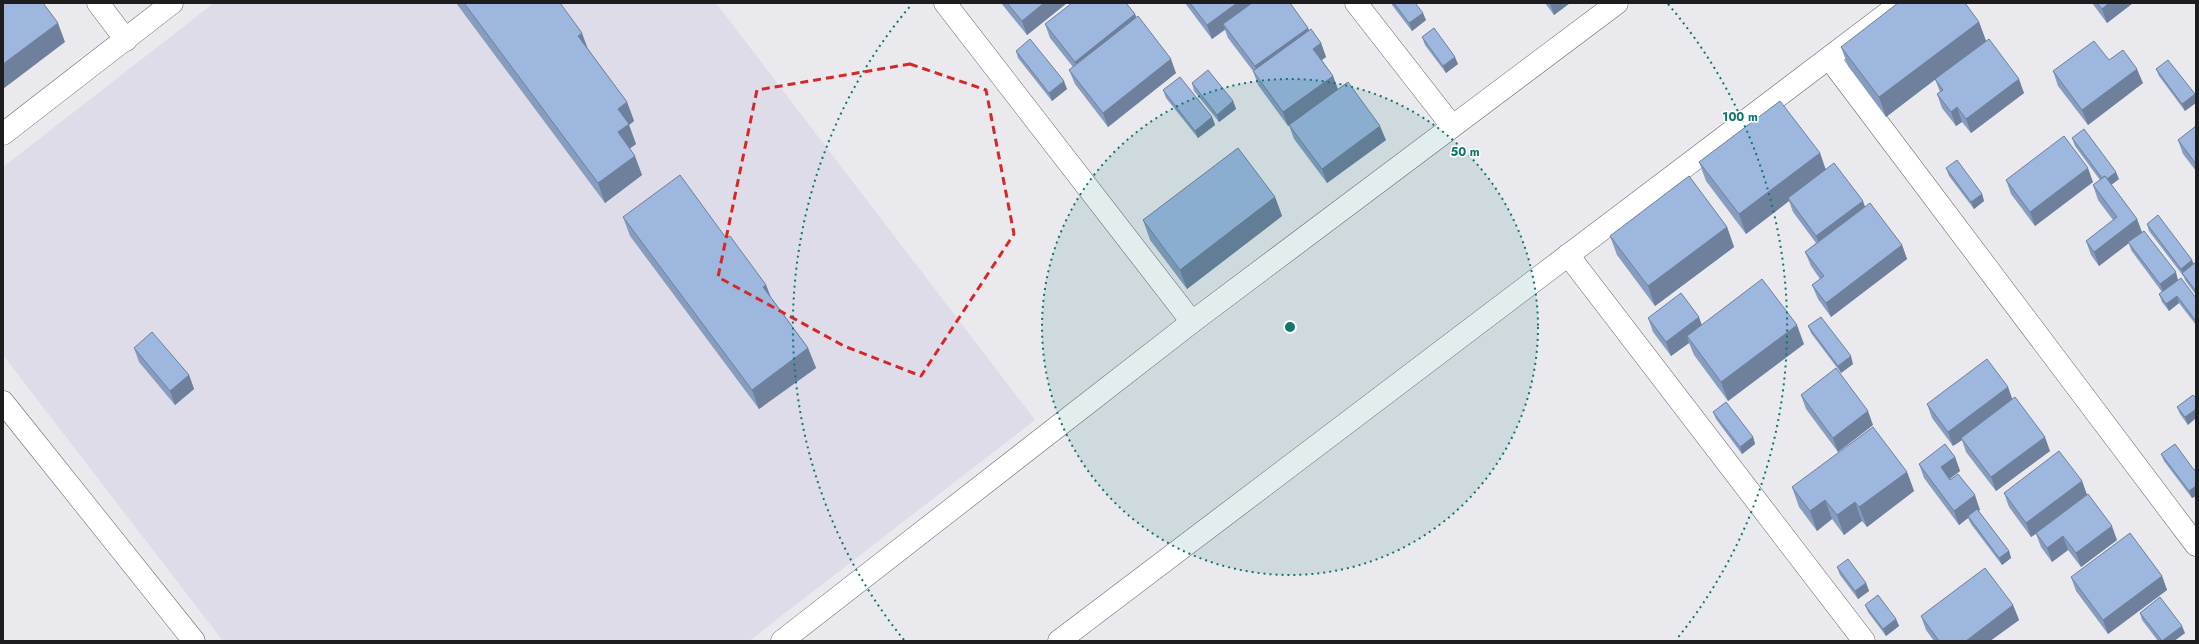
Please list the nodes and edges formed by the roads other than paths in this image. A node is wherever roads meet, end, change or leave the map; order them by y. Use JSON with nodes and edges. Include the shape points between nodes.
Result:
{"nodes":[{"id":1,"x":98,"y":3,"type":"edge"},
{"id":2,"x":172,"y":3,"type":"edge"},
{"id":3,"x":945,"y":3,"type":"edge"},
{"id":4,"x":1356,"y":3,"type":"edge"},
{"id":5,"x":1617,"y":3,"type":"edge"},
{"id":6,"x":1901,"y":3,"type":"edge"},
{"id":7,"x":126,"y":40,"type":"junction"},
{"id":8,"x":1829,"y":58,"type":"junction"},
{"id":9,"x":1452,"y":126,"type":"junction"},
{"id":10,"x":3,"y":134,"type":"edge"},
{"id":11,"x":1568,"y":255,"type":"junction"},
{"id":12,"x":1192,"y":322,"type":"junction"},
{"id":13,"x":3,"y":402,"type":"edge"},
{"id":14,"x":2196,"y":545,"type":"edge"},
{"id":15,"x":194,"y":641,"type":"edge"},
{"id":16,"x":782,"y":641,"type":"edge"},
{"id":17,"x":1059,"y":641,"type":"edge"},
{"id":18,"x":1864,"y":641,"type":"edge"}],
"edges":[{"from":1,"to":7,"type":"street"},
{"from":2,"to":7,"type":"street"},
{"from":3,"to":12,"type":"street"},
{"from":4,"to":9,"type":"street"},
{"from":5,"to":9,"type":"street"},
{"from":6,"to":8,"type":"street"},
{"from":7,"to":10,"type":"street"},
{"from":8,"to":11,"type":"street"},
{"from":8,"to":14,"type":"street"},
{"from":9,"to":12,"type":"street"},
{"from":11,"to":17,"type":"street"},
{"from":11,"to":18,"type":"street"},
{"from":12,"to":16,"type":"street"},
{"from":13,"to":15,"type":"street"}]}
